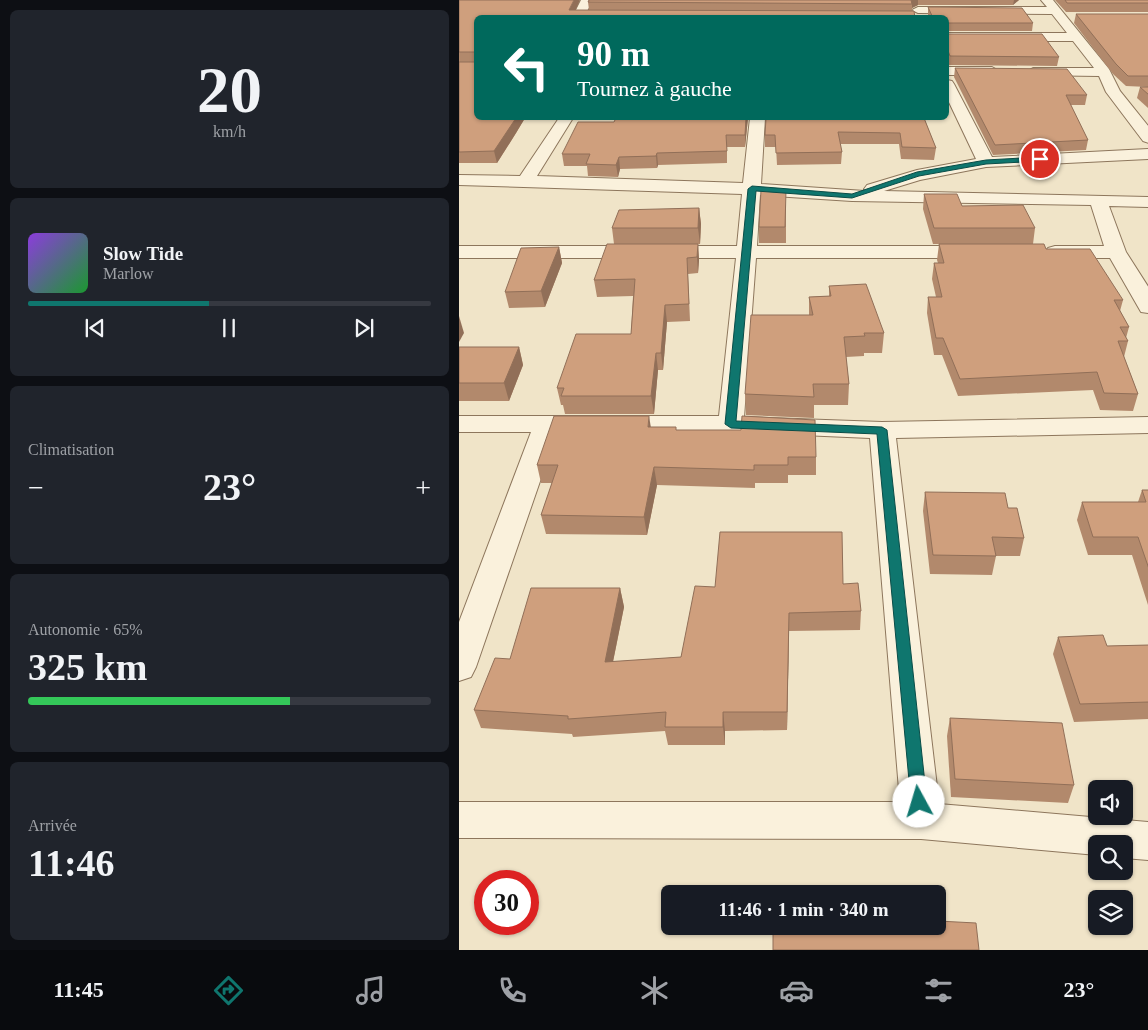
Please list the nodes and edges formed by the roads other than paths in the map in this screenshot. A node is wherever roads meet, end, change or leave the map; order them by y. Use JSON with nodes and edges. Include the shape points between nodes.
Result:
{"nodes":[{"id":1,"x":587,"y":0,"type":"edge"},
{"id":2,"x":1047,"y":0,"type":"edge"},
{"id":3,"x":918,"y":9,"type":"edge"},
{"id":4,"x":1059,"y":14,"type":"junction"},
{"id":5,"x":580,"y":15,"type":"edge"},
{"id":6,"x":1081,"y":18,"type":"edge"},
{"id":7,"x":949,"y":37,"type":"edge"},
{"id":8,"x":1077,"y":38,"type":"junction"},
{"id":9,"x":949,"y":71,"type":"edge"},
{"id":10,"x":1104,"y":72,"type":"junction"},
{"id":11,"x":949,"y":88,"type":"edge"},
{"id":12,"x":1113,"y":92,"type":"junction"},
{"id":13,"x":1131,"y":92,"type":"dead end"},
{"id":14,"x":565,"y":120,"type":"edge"},
{"id":15,"x":758,"y":120,"type":"edge"},
{"id":16,"x":1148,"y":138,"type":"edge"},
{"id":17,"x":1148,"y":154,"type":"edge"},
{"id":18,"x":986,"y":162,"type":"junction"},
{"id":19,"x":459,"y":180,"type":"edge"},
{"id":20,"x":525,"y":180,"type":"junction"},
{"id":21,"x":752,"y":189,"type":"junction"},
{"id":22,"x":852,"y":196,"type":"junction"},
{"id":23,"x":1098,"y":200,"type":"junction"},
{"id":24,"x":1148,"y":202,"type":"edge"},
{"id":25,"x":459,"y":252,"type":"edge"},
{"id":26,"x":745,"y":252,"type":"junction"},
{"id":27,"x":989,"y":252,"type":"edge"},
{"id":28,"x":1038,"y":252,"type":"edge"},
{"id":29,"x":1116,"y":252,"type":"junction"},
{"id":30,"x":1148,"y":307,"type":"edge"},
{"id":31,"x":459,"y":424,"type":"edge"},
{"id":32,"x":731,"y":424,"type":"junction"},
{"id":33,"x":547,"y":425,"type":"junction"},
{"id":34,"x":1148,"y":425,"type":"edge"},
{"id":35,"x":882,"y":430,"type":"junction"},
{"id":36,"x":459,"y":667,"type":"edge"},
{"id":37,"x":459,"y":820,"type":"edge"},
{"id":38,"x":921,"y":821,"type":"junction"},
{"id":39,"x":1148,"y":840,"type":"edge"}],
"edges":[{"from":1,"to":5,"type":"street"},
{"from":2,"to":4,"type":"street"},
{"from":3,"to":4,"type":"street"},
{"from":4,"to":6,"type":"street"},
{"from":4,"to":8,"type":"street"},
{"from":7,"to":8,"type":"street"},
{"from":8,"to":10,"type":"street"},
{"from":9,"to":10,"type":"street"},
{"from":10,"to":12,"type":"street"},
{"from":11,"to":18,"type":"street"},
{"from":12,"to":13,"type":"street"},
{"from":12,"to":16,"type":"street"},
{"from":14,"to":20,"type":"street"},
{"from":15,"to":21,"type":"street"},
{"from":17,"to":18,"type":"street"},
{"from":18,"to":22,"type":"street","via":[[917,174]]},
{"from":19,"to":20,"type":"street"},
{"from":20,"to":21,"type":"street"},
{"from":21,"to":22,"type":"street"},
{"from":21,"to":26,"type":"street"},
{"from":22,"to":23,"type":"street"},
{"from":23,"to":24,"type":"street"},
{"from":23,"to":29,"type":"street"},
{"from":25,"to":26,"type":"street"},
{"from":26,"to":27,"type":"street"},
{"from":26,"to":32,"type":"street"},
{"from":28,"to":29,"type":"street"},
{"from":29,"to":30,"type":"street"},
{"from":31,"to":33,"type":"street"},
{"from":32,"to":33,"type":"street"},
{"from":32,"to":35,"type":"street"},
{"from":33,"to":36,"type":"street"},
{"from":34,"to":35,"type":"street"},
{"from":35,"to":38,"type":"street"},
{"from":37,"to":38,"type":"street"},
{"from":38,"to":39,"type":"street"}]}
